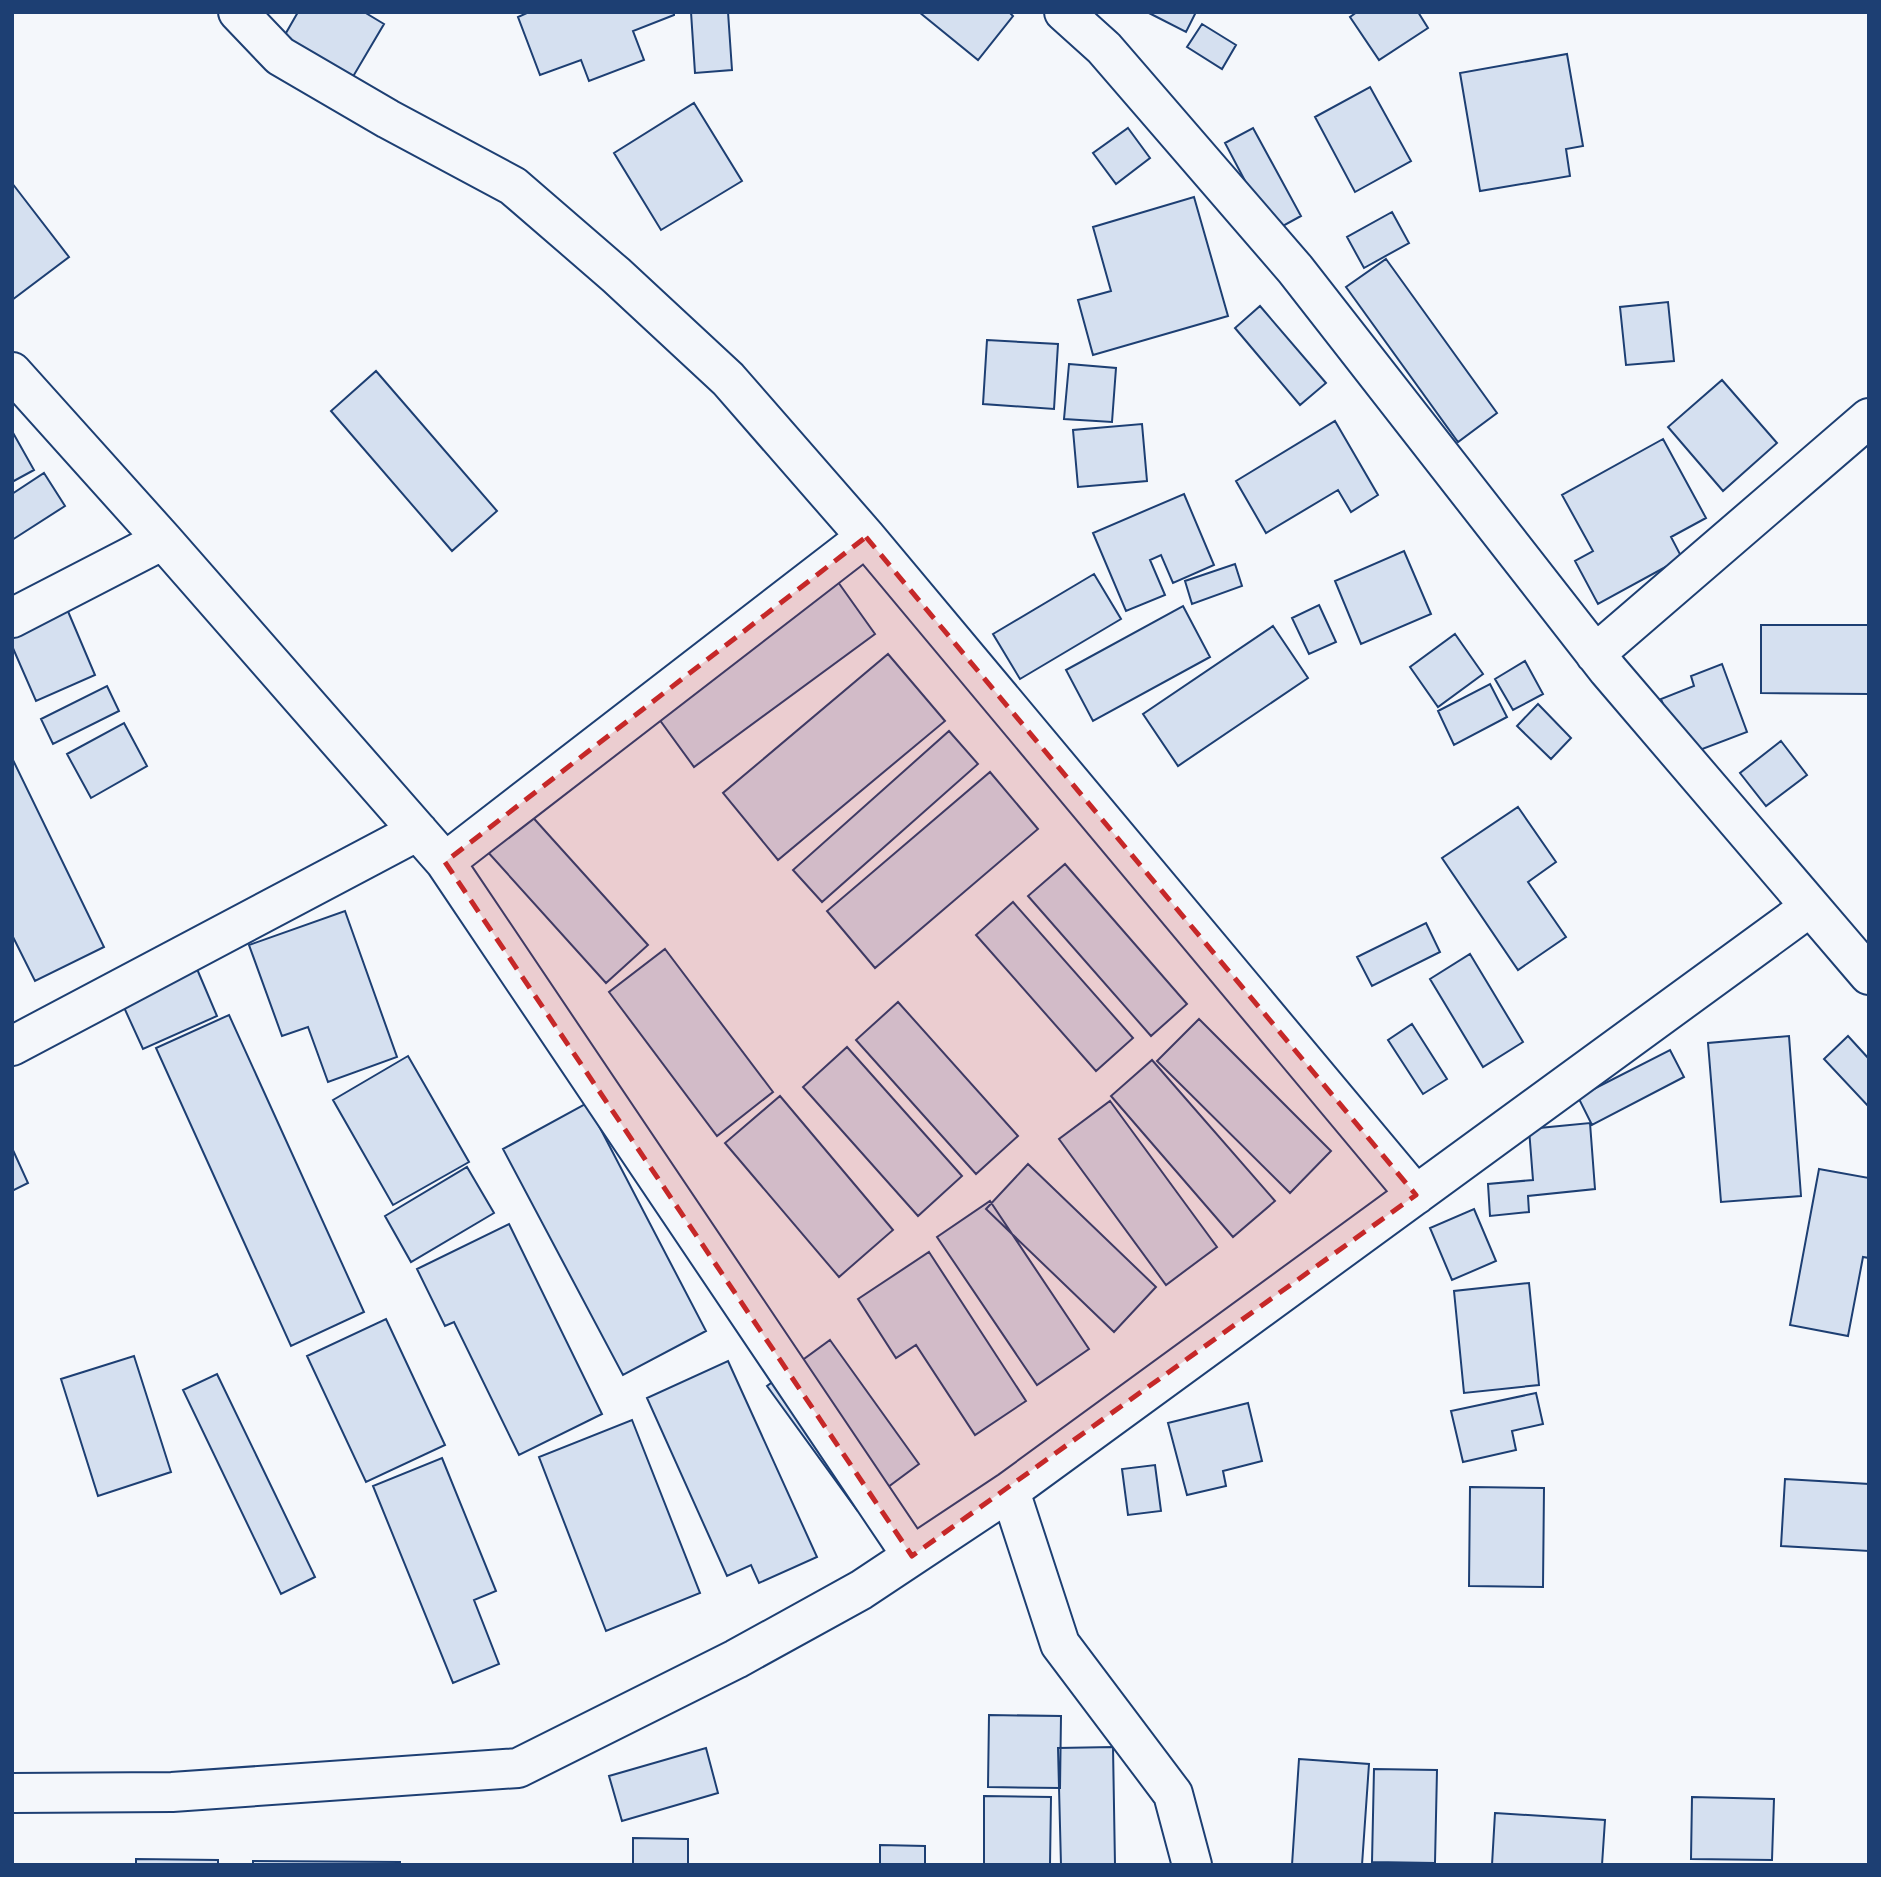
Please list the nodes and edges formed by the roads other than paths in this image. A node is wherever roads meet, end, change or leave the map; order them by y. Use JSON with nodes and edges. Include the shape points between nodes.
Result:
{"nodes":[{"id":1,"x":238,"y":12,"type":"edge"},
{"id":2,"x":1064,"y":12,"type":"edge"},
{"id":3,"x":12,"y":372,"type":"edge"},
{"id":4,"x":1869,"y":418,"type":"edge"},
{"id":5,"x":866,"y":537,"type":"junction"},
{"id":6,"x":163,"y":540,"type":"junction"},
{"id":7,"x":12,"y":618,"type":"edge"},
{"id":8,"x":1595,"y":654,"type":"junction"},
{"id":9,"x":418,"y":831,"type":"junction"},
{"id":10,"x":445,"y":862,"type":"junction"},
{"id":11,"x":1811,"y":907,"type":"junction"},
{"id":12,"x":1869,"y":975,"type":"edge"},
{"id":13,"x":12,"y":1046,"type":"edge"},
{"id":14,"x":1416,"y":1195,"type":"junction"},
{"id":15,"x":1010,"y":1491,"type":"junction"},
{"id":16,"x":912,"y":1556,"type":"junction"},
{"id":17,"x":12,"y":1793,"type":"edge"},
{"id":18,"x":1192,"y":1865,"type":"edge"}],
"edges":[{"from":1,"to":5,"type":"street","via":[[280,56],[513,186],[728,379]]},
{"from":2,"to":8,"type":"street","via":[[1104,48],[1295,269]]},
{"from":3,"to":6,"type":"street"},
{"from":4,"to":8,"type":"street"},
{"from":5,"to":10,"type":"street"},
{"from":5,"to":14,"type":"street"},
{"from":6,"to":7,"type":"street"},
{"from":6,"to":9,"type":"street"},
{"from":8,"to":11,"type":"street"},
{"from":9,"to":10,"type":"street"},
{"from":9,"to":13,"type":"street"},
{"from":10,"to":16,"type":"street"},
{"from":11,"to":12,"type":"street"},
{"from":11,"to":14,"type":"street"},
{"from":14,"to":15,"type":"street"},
{"from":15,"to":16,"type":"street"},
{"from":15,"to":18,"type":"street","via":[[1060,1644],[1173,1794]]},
{"from":16,"to":17,"type":"street","via":[[861,1590],[736,1659],[518,1768],[172,1792]]}]}
